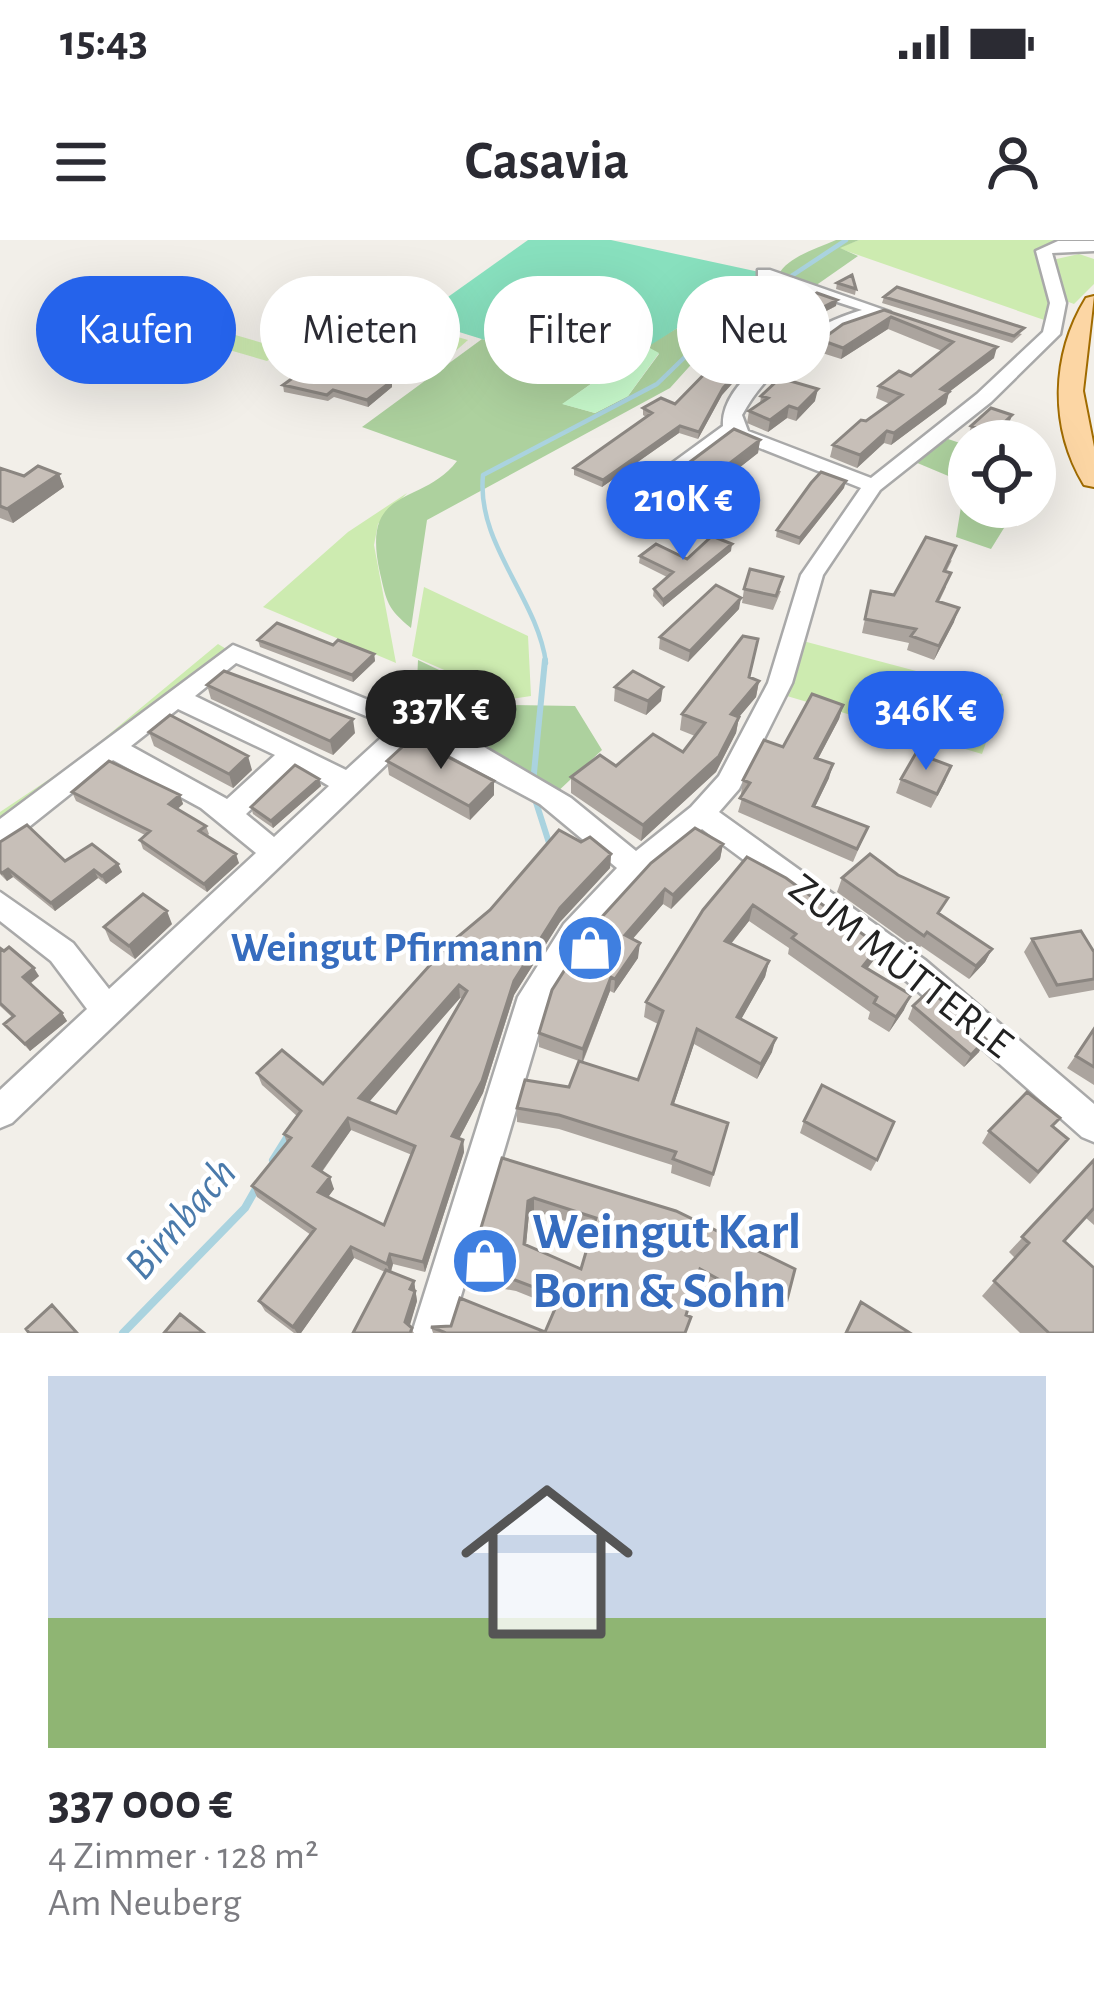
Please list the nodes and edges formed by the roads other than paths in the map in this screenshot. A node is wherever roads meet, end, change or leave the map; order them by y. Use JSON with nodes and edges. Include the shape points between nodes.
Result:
{"nodes":[{"id":1,"x":1094,"y":250,"type":"edge"},
{"id":2,"x":764,"y":273,"type":"dead end"},
{"id":3,"x":1094,"y":304,"type":"edge"},
{"id":4,"x":882,"y":312,"type":"junction"},
{"id":5,"x":902,"y":318,"type":"edge"},
{"id":6,"x":733,"y":428,"type":"junction"},
{"id":7,"x":1094,"y":479,"type":"edge"},
{"id":8,"x":873,"y":486,"type":"junction"},
{"id":9,"x":648,"y":488,"type":"edge"},
{"id":10,"x":175,"y":698,"type":"junction"},
{"id":11,"x":411,"y":725,"type":"junction"},
{"id":12,"x":112,"y":748,"type":"junction"},
{"id":13,"x":294,"y":753,"type":"junction"},
{"id":14,"x":348,"y":784,"type":"junction"},
{"id":15,"x":228,"y":814,"type":"junction"},
{"id":16,"x":701,"y":814,"type":"junction"},
{"id":17,"x":0,"y":834,"type":"edge"},
{"id":18,"x":276,"y":854,"type":"junction"},
{"id":19,"x":636,"y":867,"type":"junction"},
{"id":20,"x":0,"y":904,"type":"edge"},
{"id":21,"x":109,"y":1013,"type":"junction"},
{"id":22,"x":0,"y":1112,"type":"edge"},
{"id":23,"x":1094,"y":1126,"type":"edge"},
{"id":24,"x":431,"y":1333,"type":"edge"}],
"edges":[{"from":1,"to":8,"type":"street","via":[[1045,261],[1059,310],[1051,334],[1016,355]]},
{"from":2,"to":4,"type":"street"},
{"from":3,"to":7,"type":"main road","via":[[1073,350],[1069,383],[1073,423]]},
{"from":4,"to":5,"type":"street"},
{"from":4,"to":6,"type":"street","via":[[830,325],[788,353],[735,406]]},
{"from":6,"to":8,"type":"street"},
{"from":6,"to":9,"type":"street"},
{"from":8,"to":16,"type":"street","via":[[812,574],[773,700],[729,782]]},
{"from":10,"to":11,"type":"street","via":[[232,653]]},
{"from":10,"to":12,"type":"street"},
{"from":10,"to":13,"type":"street"},
{"from":11,"to":14,"type":"street"},
{"from":11,"to":19,"type":"street","via":[[565,807]]},
{"from":12,"to":15,"type":"street"},
{"from":12,"to":17,"type":"street"},
{"from":13,"to":14,"type":"street"},
{"from":13,"to":15,"type":"street"},
{"from":14,"to":18,"type":"street"},
{"from":15,"to":18,"type":"street"},
{"from":16,"to":19,"type":"street"},
{"from":16,"to":23,"type":"street","name":"ZUM MÜTTERLE","via":[[914,970]]},
{"from":18,"to":21,"type":"street"},
{"from":19,"to":24,"type":"street","via":[[560,952],[534,997]]},
{"from":20,"to":21,"type":"street","via":[[62,952]]},
{"from":21,"to":22,"type":"street"}]}
